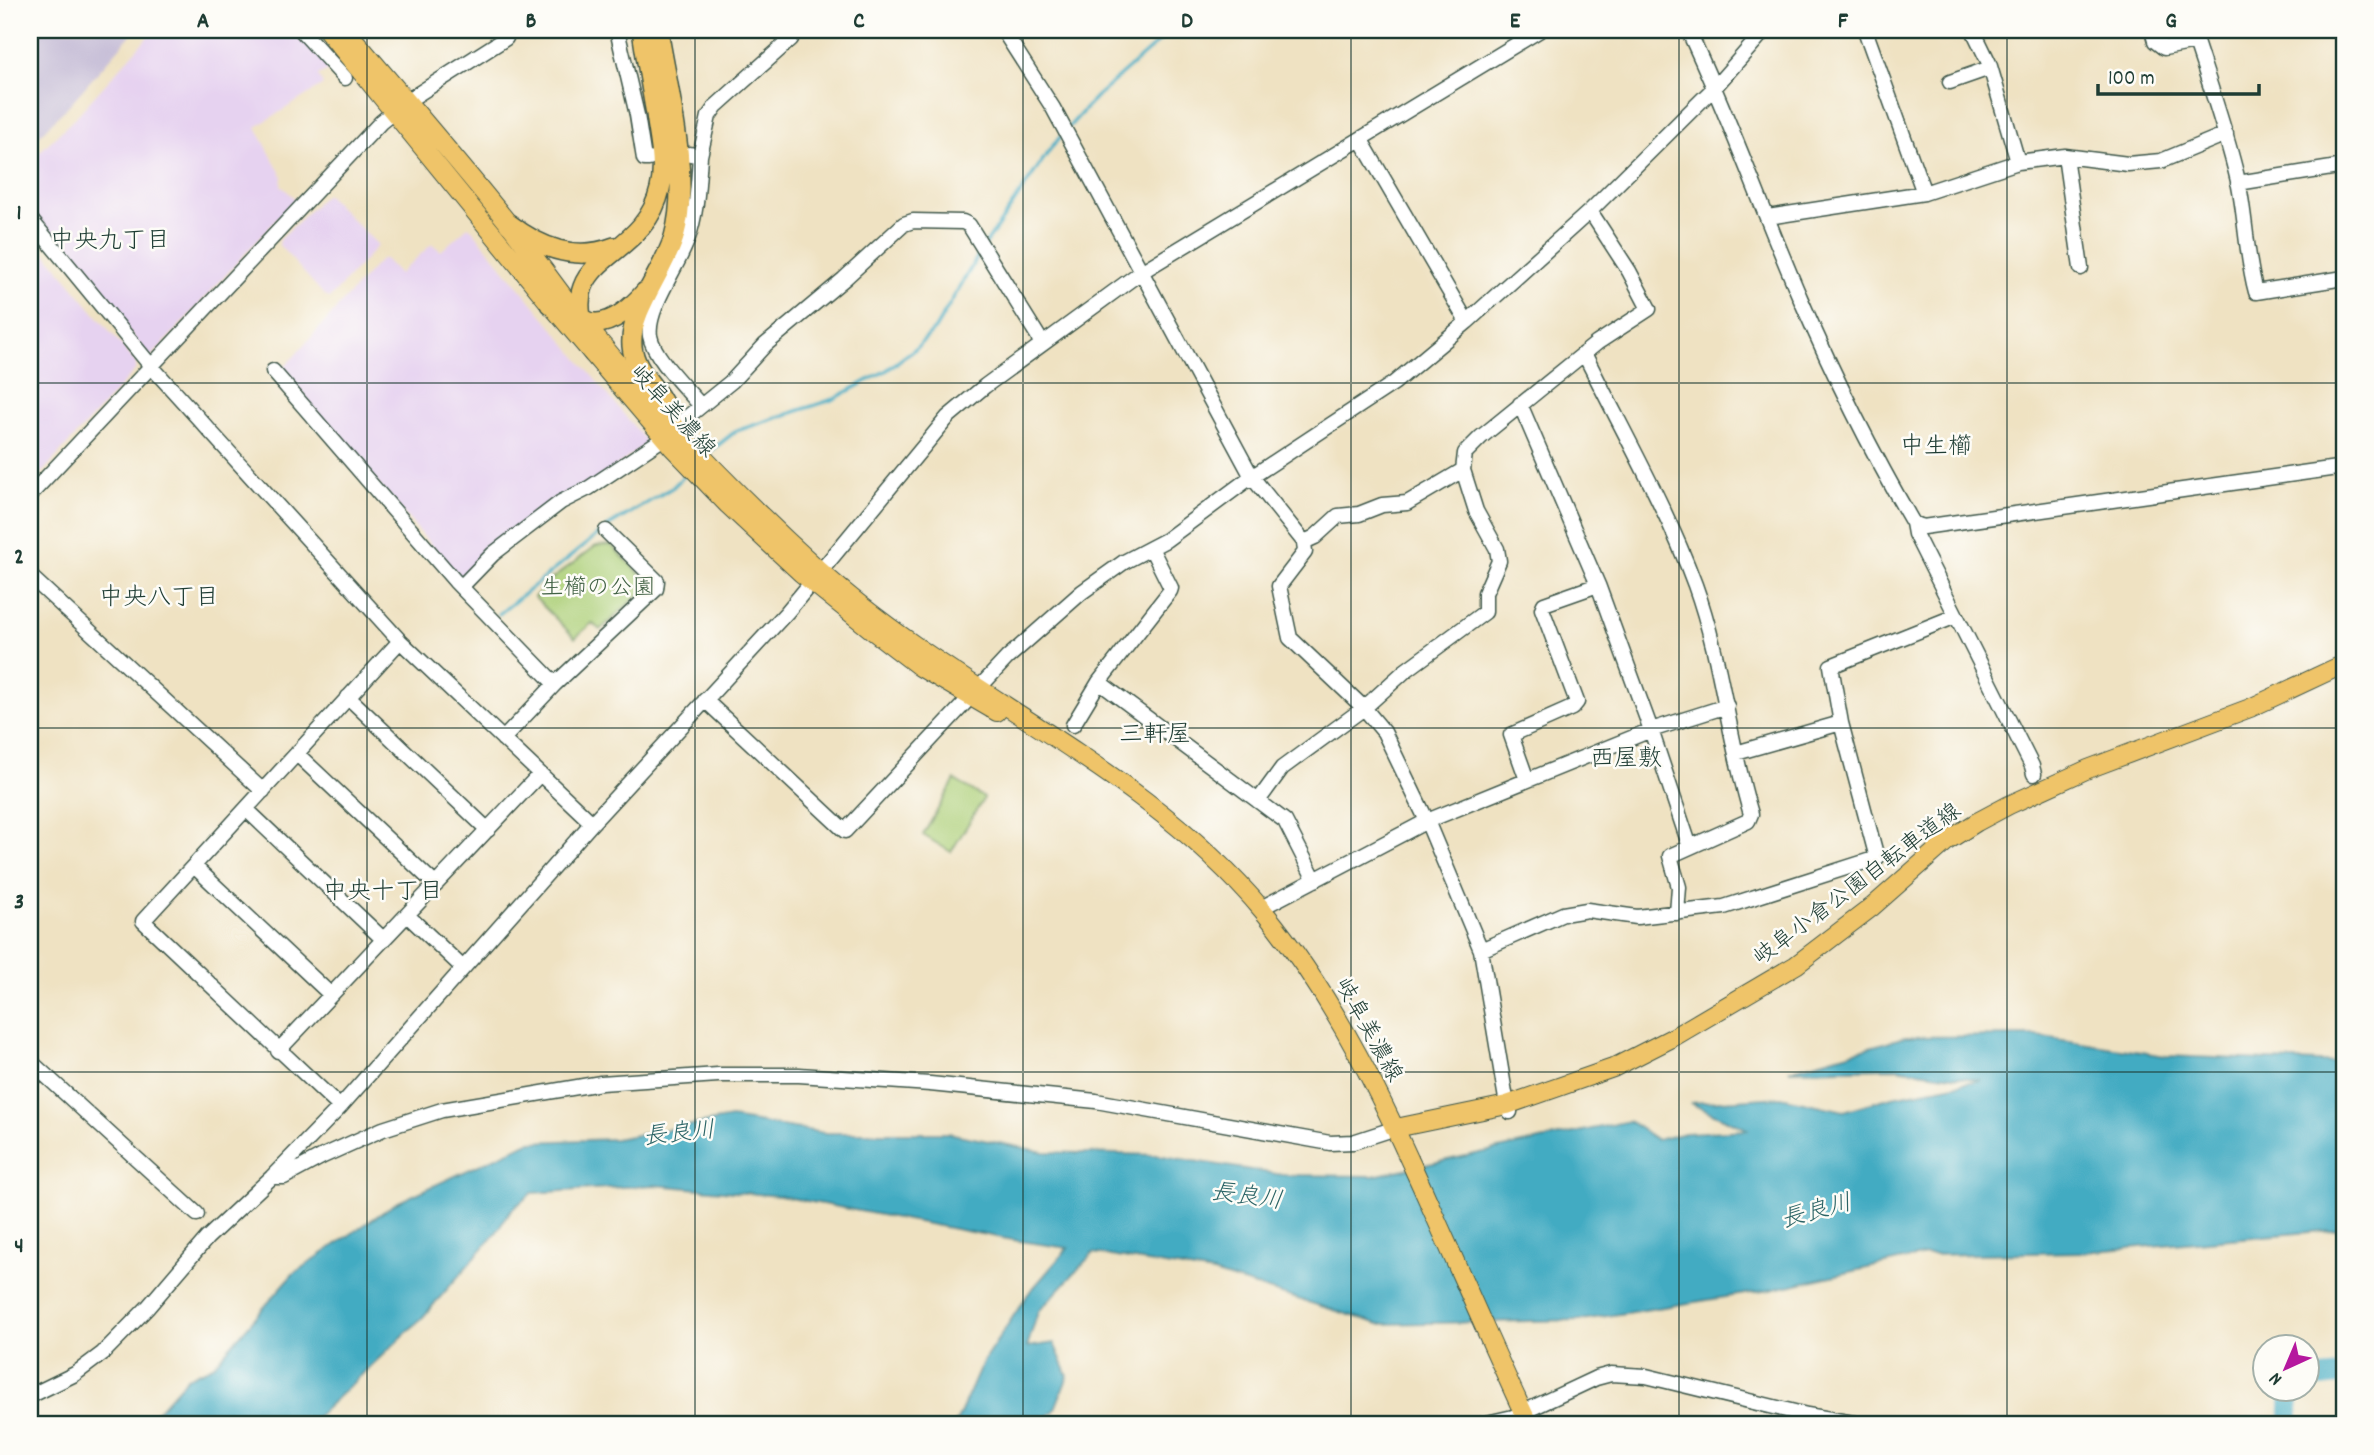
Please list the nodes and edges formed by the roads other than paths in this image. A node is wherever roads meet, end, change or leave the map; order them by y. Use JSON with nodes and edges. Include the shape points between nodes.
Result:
{"nodes":[{"id":1,"x":301,"y":30,"type":"edge"},
{"id":2,"x":327,"y":30,"type":"edge"},
{"id":3,"x":346,"y":30,"type":"edge"},
{"id":4,"x":502,"y":30,"type":"edge"},
{"id":5,"x":617,"y":30,"type":"edge"},
{"id":6,"x":642,"y":30,"type":"edge"},
{"id":7,"x":658,"y":30,"type":"edge"},
{"id":8,"x":795,"y":30,"type":"edge"},
{"id":9,"x":1003,"y":30,"type":"edge"},
{"id":10,"x":1540,"y":30,"type":"edge"},
{"id":11,"x":1688,"y":30,"type":"edge"},
{"id":12,"x":1765,"y":30,"type":"edge"},
{"id":13,"x":1865,"y":30,"type":"edge"},
{"id":14,"x":1973,"y":30,"type":"edge"},
{"id":15,"x":2152,"y":30,"type":"edge"},
{"id":16,"x":1990,"y":68,"type":"junction"},
{"id":17,"x":345,"y":78,"type":"dead end"},
{"id":18,"x":1950,"y":82,"type":"dead end"},
{"id":19,"x":1715,"y":87,"type":"junction"},
{"id":20,"x":400,"y":106,"type":"junction"},
{"id":21,"x":2226,"y":134,"type":"junction"},
{"id":22,"x":1361,"y":140,"type":"junction"},
{"id":23,"x":2065,"y":156,"type":"junction"},
{"id":24,"x":649,"y":159,"type":"dead end"},
{"id":25,"x":2018,"y":162,"type":"junction"},
{"id":26,"x":2344,"y":166,"type":"edge"},
{"id":27,"x":2238,"y":183,"type":"junction"},
{"id":28,"x":1924,"y":193,"type":"junction"},
{"id":29,"x":1590,"y":211,"type":"junction"},
{"id":30,"x":1768,"y":216,"type":"junction"},
{"id":31,"x":30,"y":219,"type":"edge"},
{"id":32,"x":509,"y":224,"type":"junction"},
{"id":33,"x":628,"y":241,"type":"junction"},
{"id":34,"x":2081,"y":268,"type":"dead end"},
{"id":35,"x":1141,"y":272,"type":"junction"},
{"id":36,"x":2344,"y":278,"type":"edge"},
{"id":37,"x":652,"y":284,"type":"junction"},
{"id":38,"x":550,"y":304,"type":"junction"},
{"id":39,"x":579,"y":315,"type":"junction"},
{"id":40,"x":1467,"y":322,"type":"junction"},
{"id":41,"x":1041,"y":345,"type":"junction"},
{"id":42,"x":593,"y":353,"type":"junction"},
{"id":43,"x":1584,"y":353,"type":"junction"},
{"id":44,"x":151,"y":366,"type":"junction"},
{"id":45,"x":273,"y":371,"type":"dead end"},
{"id":46,"x":1520,"y":404,"type":"junction"},
{"id":47,"x":701,"y":406,"type":"junction"},
{"id":48,"x":670,"y":429,"type":"junction"},
{"id":49,"x":2344,"y":467,"type":"edge"},
{"id":50,"x":1463,"y":470,"type":"junction"},
{"id":51,"x":1252,"y":477,"type":"junction"},
{"id":52,"x":30,"y":495,"type":"edge"},
{"id":53,"x":1913,"y":523,"type":"junction"},
{"id":54,"x":606,"y":531,"type":"dead end"},
{"id":55,"x":1304,"y":542,"type":"junction"},
{"id":56,"x":1151,"y":548,"type":"junction"},
{"id":57,"x":30,"y":576,"type":"edge"},
{"id":58,"x":817,"y":577,"type":"junction"},
{"id":59,"x":1598,"y":585,"type":"junction"},
{"id":60,"x":461,"y":587,"type":"junction"},
{"id":61,"x":1956,"y":616,"type":"junction"},
{"id":62,"x":400,"y":641,"type":"junction"},
{"id":63,"x":2344,"y":664,"type":"edge"},
{"id":64,"x":1099,"y":682,"type":"junction"},
{"id":65,"x":555,"y":684,"type":"junction"},
{"id":66,"x":974,"y":693,"type":"junction"},
{"id":67,"x":348,"y":697,"type":"junction"},
{"id":68,"x":705,"y":700,"type":"junction"},
{"id":69,"x":1727,"y":706,"type":"junction"},
{"id":70,"x":1364,"y":708,"type":"junction"},
{"id":71,"x":1841,"y":723,"type":"junction"},
{"id":72,"x":1073,"y":724,"type":"dead end"},
{"id":73,"x":1651,"y":730,"type":"junction"},
{"id":74,"x":503,"y":739,"type":"junction"},
{"id":75,"x":1736,"y":753,"type":"junction"},
{"id":76,"x":297,"y":754,"type":"junction"},
{"id":77,"x":540,"y":774,"type":"junction"},
{"id":78,"x":2034,"y":774,"type":"dead end"},
{"id":79,"x":1527,"y":780,"type":"junction"},
{"id":80,"x":263,"y":791,"type":"junction"},
{"id":81,"x":1258,"y":801,"type":"junction"},
{"id":82,"x":246,"y":809,"type":"junction"},
{"id":83,"x":1427,"y":821,"type":"junction"},
{"id":84,"x":592,"y":823,"type":"junction"},
{"id":85,"x":488,"y":830,"type":"junction"},
{"id":86,"x":1690,"y":847,"type":"junction"},
{"id":87,"x":194,"y":866,"type":"junction"},
{"id":88,"x":1315,"y":880,"type":"junction"},
{"id":89,"x":436,"y":885,"type":"junction"},
{"id":90,"x":1261,"y":908,"type":"junction"},
{"id":91,"x":1677,"y":913,"type":"junction"},
{"id":92,"x":407,"y":915,"type":"junction"},
{"id":93,"x":384,"y":940,"type":"junction"},
{"id":94,"x":1480,"y":950,"type":"junction"},
{"id":95,"x":463,"y":968,"type":"junction"},
{"id":96,"x":331,"y":995,"type":"junction"},
{"id":97,"x":278,"y":1051,"type":"junction"},
{"id":98,"x":30,"y":1061,"type":"edge"},
{"id":99,"x":340,"y":1107,"type":"junction"},
{"id":100,"x":1509,"y":1108,"type":"junction"},
{"id":101,"x":1396,"y":1128,"type":"junction"},
{"id":102,"x":272,"y":1177,"type":"junction"},
{"id":103,"x":197,"y":1214,"type":"dead end"},
{"id":104,"x":30,"y":1396,"type":"edge"},
{"id":105,"x":1526,"y":1419,"type":"edge"},
{"id":106,"x":1478,"y":1425,"type":"edge"},
{"id":107,"x":1865,"y":1425,"type":"edge"}],
"edges":[{"from":1,"to":17,"type":"street"},
{"from":2,"to":20,"type":"main road","name":"岐阜美濃線"},
{"from":3,"to":20,"type":"main road","name":"岐阜美濃線"},
{"from":4,"to":20,"type":"street","via":[[506,38]]},
{"from":5,"to":24,"type":"street","via":[[644,159]]},
{"from":6,"to":33,"type":"highway","via":[[662,174],[646,221]]},
{"from":7,"to":37,"type":"highway","via":[[677,145],[679,193],[674,236]]},
{"from":8,"to":47,"type":"street","via":[[791,39],[709,116],[695,155],[697,205],[687,241],[650,321],[656,352]]},
{"from":9,"to":35,"type":"street"},
{"from":10,"to":22,"type":"street"},
{"from":11,"to":19,"type":"street"},
{"from":12,"to":19,"type":"street"},
{"from":13,"to":28,"type":"street"},
{"from":14,"to":16,"type":"street"},
{"from":15,"to":21,"type":"street","via":[[2155,41],[2164,48],[2196,42]]},
{"from":16,"to":18,"type":"street"},
{"from":16,"to":25,"type":"street"},
{"from":19,"to":29,"type":"street"},
{"from":19,"to":30,"type":"street"},
{"from":20,"to":32,"type":"main road","name":"岐阜美濃線"},
{"from":20,"to":38,"type":"main road","name":"岐阜美濃線"},
{"from":20,"to":44,"type":"street"},
{"from":21,"to":23,"type":"street","via":[[2161,161],[2128,164]]},
{"from":21,"to":27,"type":"street"},
{"from":22,"to":35,"type":"street"},
{"from":22,"to":40,"type":"street"},
{"from":23,"to":25,"type":"street"},
{"from":23,"to":34,"type":"street"},
{"from":25,"to":28,"type":"street"},
{"from":26,"to":27,"type":"street"},
{"from":27,"to":36,"type":"street","via":[[2256,292]]},
{"from":28,"to":30,"type":"street"},
{"from":29,"to":40,"type":"street"},
{"from":29,"to":43,"type":"street","via":[[1649,309]]},
{"from":30,"to":53,"type":"street","via":[[1859,424]]},
{"from":31,"to":44,"type":"street"},
{"from":32,"to":33,"type":"highway","via":[[543,246],[578,254]]},
{"from":32,"to":39,"type":"main road","name":"岐阜美濃線"},
{"from":33,"to":39,"type":"highway","via":[[598,264],[581,287]]},
{"from":35,"to":41,"type":"street"},
{"from":35,"to":51,"type":"street"},
{"from":37,"to":39,"type":"highway","via":[[611,320],[597,324]]},
{"from":37,"to":48,"type":"highway","via":[[637,317],[632,349],[636,364],[662,400]]},
{"from":38,"to":39,"type":"highway"},
{"from":38,"to":42,"type":"main road","name":"岐阜美濃線"},
{"from":39,"to":42,"type":"highway"},
{"from":39,"to":48,"type":"main road","name":"岐阜美濃線"},
{"from":40,"to":51,"type":"street","via":[[1394,383]]},
{"from":41,"to":47,"type":"street","via":[[970,225],[913,220],[765,345]]},
{"from":41,"to":58,"type":"street","via":[[948,417]]},
{"from":42,"to":48,"type":"main road","name":"岐阜美濃線"},
{"from":43,"to":46,"type":"street"},
{"from":43,"to":69,"type":"street","via":[[1647,475],[1695,585]]},
{"from":44,"to":52,"type":"street"},
{"from":44,"to":62,"type":"street"},
{"from":45,"to":60,"type":"street"},
{"from":46,"to":50,"type":"street","via":[[1465,453]]},
{"from":46,"to":59,"type":"street"},
{"from":47,"to":48,"type":"street"},
{"from":48,"to":58,"type":"main road","name":"岐阜美濃線","via":[[728,505]]},
{"from":48,"to":60,"type":"street","via":[[589,488],[561,502],[493,554]]},
{"from":49,"to":53,"type":"street","via":[[1923,527]]},
{"from":50,"to":55,"type":"street","via":[[1407,503],[1338,516]]},
{"from":50,"to":70,"type":"street","via":[[1499,561],[1485,593],[1485,612],[1405,671]]},
{"from":51,"to":55,"type":"street"},
{"from":51,"to":56,"type":"street"},
{"from":53,"to":61,"type":"street"},
{"from":54,"to":65,"type":"street","via":[[657,581],[656,589]]},
{"from":55,"to":70,"type":"street","via":[[1305,552],[1279,586],[1290,638]]},
{"from":56,"to":64,"type":"street","via":[[1170,591]]},
{"from":56,"to":66,"type":"street","via":[[1082,592]]},
{"from":57,"to":80,"type":"street"},
{"from":58,"to":66,"type":"main road","name":"岐阜美濃線","via":[[920,667]]},
{"from":58,"to":68,"type":"street"},
{"from":59,"to":73,"type":"street"},
{"from":59,"to":79,"type":"street","via":[[1544,604],[1542,609],[1577,702],[1511,735]]},
{"from":60,"to":65,"type":"street"},
{"from":61,"to":71,"type":"street","via":[[1831,666]]},
{"from":61,"to":78,"type":"street"},
{"from":62,"to":67,"type":"street"},
{"from":62,"to":74,"type":"street"},
{"from":63,"to":100,"type":"main road","name":"岐阜小倉公園自転車道線","via":[[2250,708],[2088,769],[2009,805],[1947,841],[1796,965],[1614,1068]]},
{"from":64,"to":72,"type":"street"},
{"from":64,"to":81,"type":"street"},
{"from":65,"to":74,"type":"street"},
{"from":66,"to":68,"type":"street","via":[[845,831]]},
{"from":66,"to":90,"type":"main road","name":"岐阜美濃線","via":[[1058,739],[1132,789]]},
{"from":67,"to":76,"type":"street"},
{"from":67,"to":85,"type":"street"},
{"from":68,"to":84,"type":"street"},
{"from":69,"to":73,"type":"street"},
{"from":69,"to":75,"type":"street"},
{"from":70,"to":81,"type":"street","via":[[1282,768]]},
{"from":70,"to":83,"type":"street","via":[[1390,741]]},
{"from":71,"to":75,"type":"street"},
{"from":71,"to":91,"type":"street","via":[[1877,858],[1724,907]]},
{"from":73,"to":79,"type":"street"},
{"from":73,"to":86,"type":"street"},
{"from":74,"to":77,"type":"street"},
{"from":75,"to":86,"type":"street","via":[[1751,814],[1748,821]]},
{"from":76,"to":80,"type":"street"},
{"from":76,"to":89,"type":"street"},
{"from":77,"to":84,"type":"street"},
{"from":77,"to":85,"type":"street"},
{"from":79,"to":83,"type":"street"},
{"from":80,"to":82,"type":"street"},
{"from":81,"to":88,"type":"street","via":[[1285,821]]},
{"from":82,"to":87,"type":"street"},
{"from":82,"to":93,"type":"street"},
{"from":83,"to":88,"type":"street"},
{"from":83,"to":94,"type":"street"},
{"from":84,"to":95,"type":"street"},
{"from":85,"to":89,"type":"street"},
{"from":86,"to":91,"type":"street","via":[[1670,856],[1679,887]]},
{"from":87,"to":96,"type":"street"},
{"from":87,"to":97,"type":"street","via":[[143,921]]},
{"from":88,"to":90,"type":"street"},
{"from":89,"to":92,"type":"street"},
{"from":90,"to":101,"type":"main road","name":"岐阜美濃線","via":[[1308,970],[1356,1048]]},
{"from":91,"to":94,"type":"street","via":[[1637,916],[1587,910],[1563,914]]},
{"from":92,"to":93,"type":"street"},
{"from":92,"to":95,"type":"street"},
{"from":93,"to":96,"type":"street"},
{"from":94,"to":100,"type":"street"},
{"from":95,"to":99,"type":"street"},
{"from":96,"to":97,"type":"street"},
{"from":97,"to":99,"type":"street"},
{"from":98,"to":103,"type":"street"},
{"from":99,"to":102,"type":"street"},
{"from":100,"to":101,"type":"main road","name":"岐阜小倉公園自転車道線"},
{"from":101,"to":102,"type":"street","via":[[1353,1142],[1330,1143],[1082,1099],[799,1075],[718,1075],[601,1083],[442,1110],[383,1129],[284,1177]]},
{"from":101,"to":105,"type":"main road","name":"岐阜美濃線"},
{"from":102,"to":104,"type":"street","via":[[215,1230],[103,1353],[75,1374]]},
{"from":105,"to":106,"type":"street"},
{"from":105,"to":107,"type":"street","via":[[1596,1378],[1620,1374]]}]}
